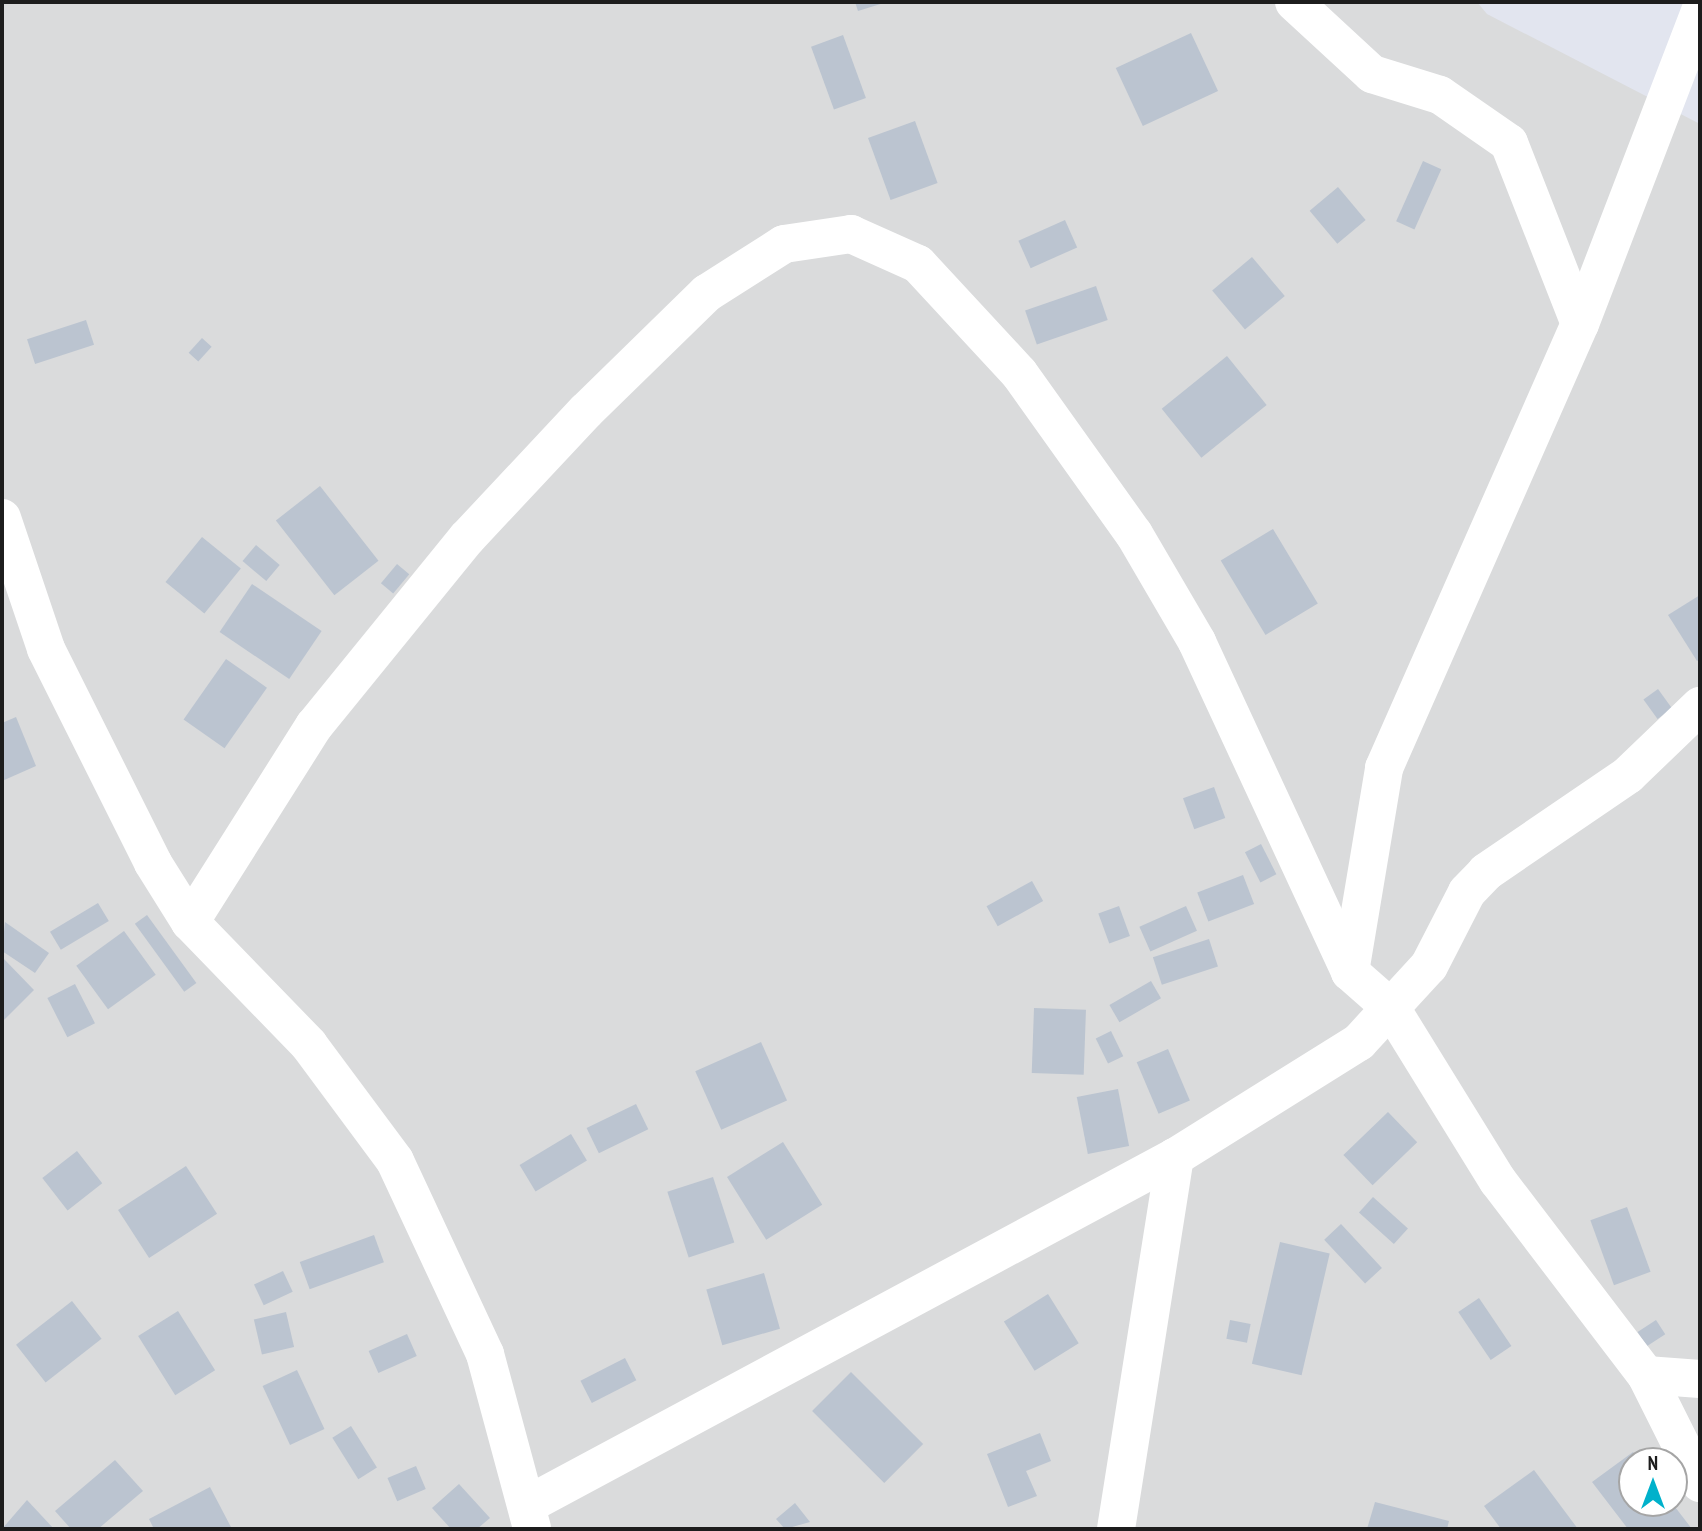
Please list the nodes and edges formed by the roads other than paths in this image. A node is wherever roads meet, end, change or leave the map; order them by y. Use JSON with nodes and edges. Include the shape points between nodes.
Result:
{"nodes":[{"id":1,"x":1294,"y":2,"type":"edge"},
{"id":2,"x":1700,"y":11,"type":"edge"},
{"id":3,"x":1580,"y":324,"type":"junction"},
{"id":4,"x":2,"y":518,"type":"edge"},
{"id":5,"x":1700,"y":706,"type":"edge"},
{"id":6,"x":190,"y":922,"type":"junction"},
{"id":7,"x":1350,"y":972,"type":"junction"},
{"id":8,"x":1391,"y":1008,"type":"junction"},
{"id":9,"x":1175,"y":1157,"type":"junction"},
{"id":10,"x":1646,"y":1375,"type":"junction"},
{"id":11,"x":1700,"y":1379,"type":"edge"},
{"id":12,"x":1700,"y":1483,"type":"edge"},
{"id":13,"x":529,"y":1517,"type":"edge"},
{"id":14,"x":1116,"y":1529,"type":"edge"}],
"edges":[{"from":1,"to":3,"type":"street","via":[[1372,74],[1440,95],[1509,143]]},
{"from":2,"to":3,"type":"street"},
{"from":3,"to":7,"type":"street","via":[[1384,768]]},
{"from":4,"to":6,"type":"street","via":[[46,649],[153,863]]},
{"from":5,"to":8,"type":"street","via":[[1628,775],[1486,872],[1467,892],[1429,966]]},
{"from":6,"to":7,"type":"street","via":[[314,726],[467,538],[586,411],[707,293],[784,244],[851,234],[918,264],[1019,373],[1134,534],[1197,642]]},
{"from":6,"to":13,"type":"street","via":[[309,1045],[396,1161],[485,1354]]},
{"from":7,"to":8,"type":"street"},
{"from":8,"to":9,"type":"street","via":[[1359,1042]]},
{"from":8,"to":10,"type":"street","via":[[1498,1181]]},
{"from":9,"to":13,"type":"street"},
{"from":9,"to":14,"type":"street"},
{"from":10,"to":11,"type":"street"},
{"from":10,"to":12,"type":"street"}]}
